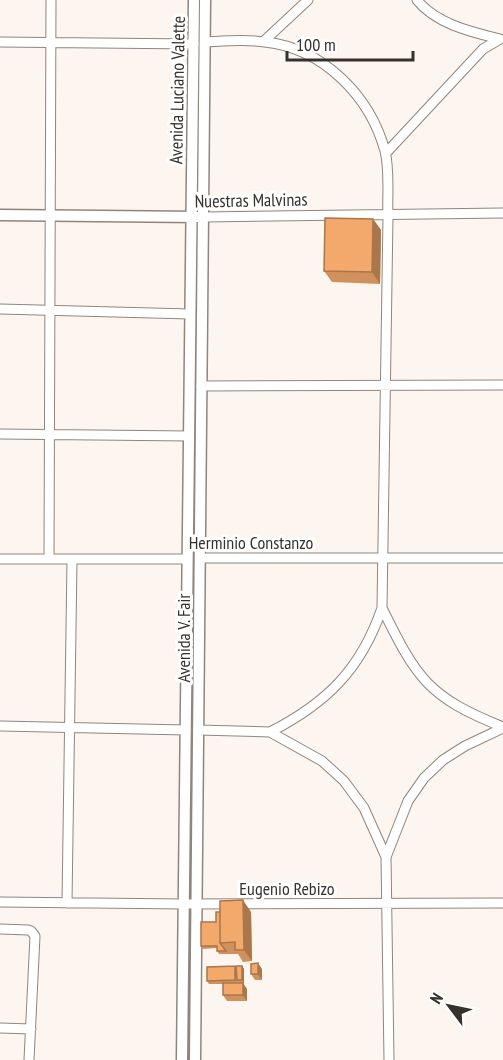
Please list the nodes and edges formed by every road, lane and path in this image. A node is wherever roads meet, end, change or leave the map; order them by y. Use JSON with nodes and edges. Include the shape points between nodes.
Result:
{"nodes":[{"id":1,"x":51,"y":0,"type":"edge"},
{"id":2,"x":194,"y":0,"type":"edge"},
{"id":3,"x":206,"y":0,"type":"edge"},
{"id":4,"x":308,"y":0,"type":"edge"},
{"id":5,"x":417,"y":0,"type":"edge"},
{"id":6,"x":501,"y":38,"type":"edge"},
{"id":7,"x":264,"y":41,"type":"junction"},
{"id":8,"x":0,"y":42,"type":"edge"},
{"id":9,"x":200,"y":43,"type":"junction"},
{"id":10,"x":50,"y":44,"type":"junction"},
{"id":11,"x":386,"y":153,"type":"junction"},
{"id":12,"x":503,"y":213,"type":"edge"},
{"id":13,"x":0,"y":215,"type":"edge"},
{"id":14,"x":51,"y":216,"type":"junction"},
{"id":15,"x":388,"y":216,"type":"junction"},
{"id":16,"x":192,"y":217,"type":"junction"},
{"id":17,"x":204,"y":217,"type":"junction"},
{"id":18,"x":0,"y":309,"type":"edge"},
{"id":19,"x":50,"y":309,"type":"junction"},
{"id":20,"x":190,"y":314,"type":"junction"},
{"id":21,"x":503,"y":385,"type":"edge"},
{"id":22,"x":386,"y":386,"type":"junction"},
{"id":23,"x":201,"y":387,"type":"junction"},
{"id":24,"x":0,"y":434,"type":"edge"},
{"id":25,"x":51,"y":435,"type":"junction"},
{"id":26,"x":189,"y":436,"type":"junction"},
{"id":27,"x":200,"y":558,"type":"junction"},
{"id":28,"x":503,"y":558,"type":"edge"},
{"id":29,"x":0,"y":559,"type":"edge"},
{"id":30,"x":187,"y":559,"type":"junction"},
{"id":31,"x":384,"y":559,"type":"junction"},
{"id":32,"x":49,"y":560,"type":"junction"},
{"id":33,"x":72,"y":560,"type":"junction"},
{"id":34,"x":382,"y":608,"type":"junction"},
{"id":35,"x":0,"y":726,"type":"edge"},
{"id":36,"x":70,"y":726,"type":"junction"},
{"id":37,"x":186,"y":730,"type":"junction"},
{"id":38,"x":198,"y":730,"type":"junction"},
{"id":39,"x":270,"y":732,"type":"junction"},
{"id":40,"x":386,"y":857,"type":"junction"},
{"id":41,"x":0,"y":902,"type":"edge"},
{"id":42,"x":67,"y":903,"type":"junction"},
{"id":43,"x":503,"y":903,"type":"edge"},
{"id":44,"x":183,"y":904,"type":"junction"},
{"id":45,"x":196,"y":904,"type":"junction"},
{"id":46,"x":387,"y":904,"type":"junction"},
{"id":47,"x":0,"y":929,"type":"edge"},
{"id":48,"x":0,"y":1028,"type":"edge"},
{"id":49,"x":31,"y":1029,"type":"junction"},
{"id":50,"x":29,"y":1060,"type":"edge"},
{"id":51,"x":182,"y":1060,"type":"edge"},
{"id":52,"x":195,"y":1060,"type":"edge"},
{"id":53,"x":389,"y":1060,"type":"edge"}],
"edges":[{"from":1,"to":10,"type":"street"},
{"from":2,"to":9,"type":"main road","name":"Avenida Luciano Valette"},
{"from":3,"to":9,"type":"main road","name":"Avenida Luciano Valette"},
{"from":4,"to":7,"type":"street"},
{"from":5,"to":6,"type":"street","via":[[435,15],[470,32]]},
{"from":6,"to":11,"type":"street","via":[[483,49]]},
{"from":7,"to":9,"type":"street"},
{"from":7,"to":11,"type":"street","via":[[303,52],[334,71],[365,107]]},
{"from":8,"to":10,"type":"street"},
{"from":9,"to":10,"type":"street"},
{"from":9,"to":16,"type":"main road","name":"Avenida Luciano Valette"},
{"from":9,"to":17,"type":"main road","name":"Avenida Luciano Valette"},
{"from":10,"to":14,"type":"street"},
{"from":11,"to":15,"type":"street"},
{"from":12,"to":15,"type":"street","name":"Nuestras Malvinas"},
{"from":13,"to":14,"type":"main road","name":"Nuestras Malvinas"},
{"from":14,"to":16,"type":"main road","name":"Nuestras Malvinas"},
{"from":14,"to":19,"type":"street"},
{"from":15,"to":17,"type":"street","name":"Nuestras Malvinas"},
{"from":15,"to":22,"type":"street"},
{"from":16,"to":17,"type":"main road","name":"Nuestras Malvinas"},
{"from":16,"to":20,"type":"main road","name":"Avenida V. Fair"},
{"from":17,"to":23,"type":"main road","name":"Avenida V. Fair"},
{"from":18,"to":19,"type":"street"},
{"from":19,"to":20,"type":"street"},
{"from":19,"to":25,"type":"street"},
{"from":20,"to":26,"type":"main road","name":"Avenida V. Fair"},
{"from":21,"to":22,"type":"street"},
{"from":22,"to":23,"type":"street"},
{"from":22,"to":31,"type":"street"},
{"from":23,"to":27,"type":"main road","name":"Avenida V. Fair"},
{"from":24,"to":25,"type":"street"},
{"from":25,"to":26,"type":"street"},
{"from":25,"to":32,"type":"street"},
{"from":26,"to":30,"type":"main road","name":"Avenida V. Fair"},
{"from":27,"to":30,"type":"main road","name":"Herminio Constanzo"},
{"from":27,"to":31,"type":"street","name":"Herminio Constanzo"},
{"from":27,"to":38,"type":"main road","name":"Avenida V. Fair"},
{"from":28,"to":31,"type":"street","name":"Herminio Constanzo"},
{"from":29,"to":32,"type":"street","name":"Herminio Constanzo"},
{"from":30,"to":33,"type":"street","name":"Herminio Constanzo"},
{"from":30,"to":37,"type":"main road","name":"Avenida V. Fair"},
{"from":31,"to":34,"type":"street"},
{"from":32,"to":33,"type":"street","name":"Herminio Constanzo"},
{"from":33,"to":36,"type":"street"},
{"from":34,"to":39,"type":"street","via":[[360,658],[341,680],[316,704]]},
{"from":34,"to":40,"type":"street","via":[[406,656],[433,690],[503,728],[465,746],[424,778],[408,801]]},
{"from":35,"to":36,"type":"street"},
{"from":36,"to":37,"type":"street"},
{"from":36,"to":42,"type":"street"},
{"from":37,"to":44,"type":"main road","name":"Avenida V. Fair"},
{"from":38,"to":39,"type":"street"},
{"from":38,"to":45,"type":"main road","name":"Avenida V. Fair"},
{"from":39,"to":40,"type":"street","via":[[322,761],[344,781],[364,808]]},
{"from":40,"to":46,"type":"street"},
{"from":41,"to":42,"type":"street","name":"Eugenio Rebizo"},
{"from":42,"to":44,"type":"street","name":"Eugenio Rebizo"},
{"from":43,"to":46,"type":"street","name":"Eugenio Rebizo"},
{"from":44,"to":45,"type":"street","name":"Eugenio Rebizo"},
{"from":44,"to":51,"type":"main road","name":"Avenida V. Fair"},
{"from":45,"to":46,"type":"street","name":"Eugenio Rebizo"},
{"from":45,"to":52,"type":"main road","name":"Avenida V. Fair"},
{"from":46,"to":53,"type":"street"},
{"from":47,"to":49,"type":"street","via":[[27,930],[35,936]]},
{"from":48,"to":49,"type":"street"},
{"from":49,"to":50,"type":"street"}]}
